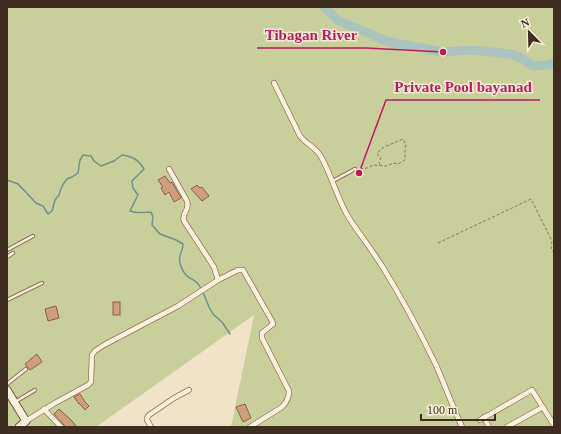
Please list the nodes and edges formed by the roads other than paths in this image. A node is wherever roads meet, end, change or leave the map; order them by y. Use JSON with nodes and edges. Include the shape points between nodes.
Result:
{"nodes":[{"id":1,"x":274,"y":83,"type":"dead end"},
{"id":2,"x":169,"y":169,"type":"dead end"},
{"id":3,"x":355,"y":169,"type":"road end"},
{"id":4,"x":332,"y":181,"type":"junction"},
{"id":5,"x":33,"y":236,"type":"dead end"},
{"id":6,"x":7,"y":250,"type":"edge"},
{"id":7,"x":13,"y":253,"type":"dead end"},
{"id":8,"x":7,"y":258,"type":"edge"},
{"id":9,"x":218,"y":280,"type":"junction"},
{"id":10,"x":42,"y":283,"type":"dead end"},
{"id":11,"x":7,"y":300,"type":"edge"},
{"id":12,"x":26,"y":369,"type":"dead end"},
{"id":13,"x":7,"y":384,"type":"edge"},
{"id":14,"x":7,"y":390,"type":"edge"},
{"id":15,"x":35,"y":390,"type":"dead end"},
{"id":16,"x":189,"y":390,"type":"dead end"},
{"id":17,"x":14,"y":403,"type":"junction"},
{"id":18,"x":542,"y":407,"type":"junction"},
{"id":19,"x":44,"y":409,"type":"junction"},
{"id":20,"x":26,"y":421,"type":"junction"},
{"id":21,"x":553,"y":424,"type":"edge"},
{"id":22,"x":19,"y":427,"type":"edge"},
{"id":23,"x":61,"y":427,"type":"edge"},
{"id":24,"x":151,"y":427,"type":"edge"},
{"id":25,"x":250,"y":427,"type":"edge"},
{"id":26,"x":462,"y":427,"type":"edge"},
{"id":27,"x":489,"y":427,"type":"edge"},
{"id":28,"x":507,"y":427,"type":"edge"},
{"id":29,"x":547,"y":427,"type":"edge"}],
"edges":[{"from":1,"to":4,"type":"street","via":[[300,136],[317,151]]},
{"from":2,"to":9,"type":"street","via":[[187,201],[188,207],[182,217],[214,267]]},
{"from":3,"to":4,"type":"lane"},
{"from":4,"to":26,"type":"street","via":[[342,206],[382,265],[412,318]]},
{"from":5,"to":6,"type":"lane"},
{"from":7,"to":8,"type":"lane"},
{"from":9,"to":19,"type":"street","via":[[178,306],[95,351],[88,385]]},
{"from":9,"to":25,"type":"street","via":[[238,270],[245,272],[272,320],[273,324],[262,334],[262,338],[288,391],[289,397],[282,407]]},
{"from":10,"to":11,"type":"lane"},
{"from":12,"to":13,"type":"lane"},
{"from":14,"to":17,"type":"street"},
{"from":15,"to":17,"type":"lane"},
{"from":16,"to":24,"type":"street","via":[[149,415],[147,420]]},
{"from":17,"to":20,"type":"street"},
{"from":18,"to":21,"type":"street"},
{"from":18,"to":27,"type":"street","via":[[532,390],[482,418]]},
{"from":18,"to":28,"type":"street"},
{"from":19,"to":20,"type":"street"},
{"from":19,"to":23,"type":"street"},
{"from":20,"to":22,"type":"street"},
{"from":21,"to":29,"type":"street"}]}
